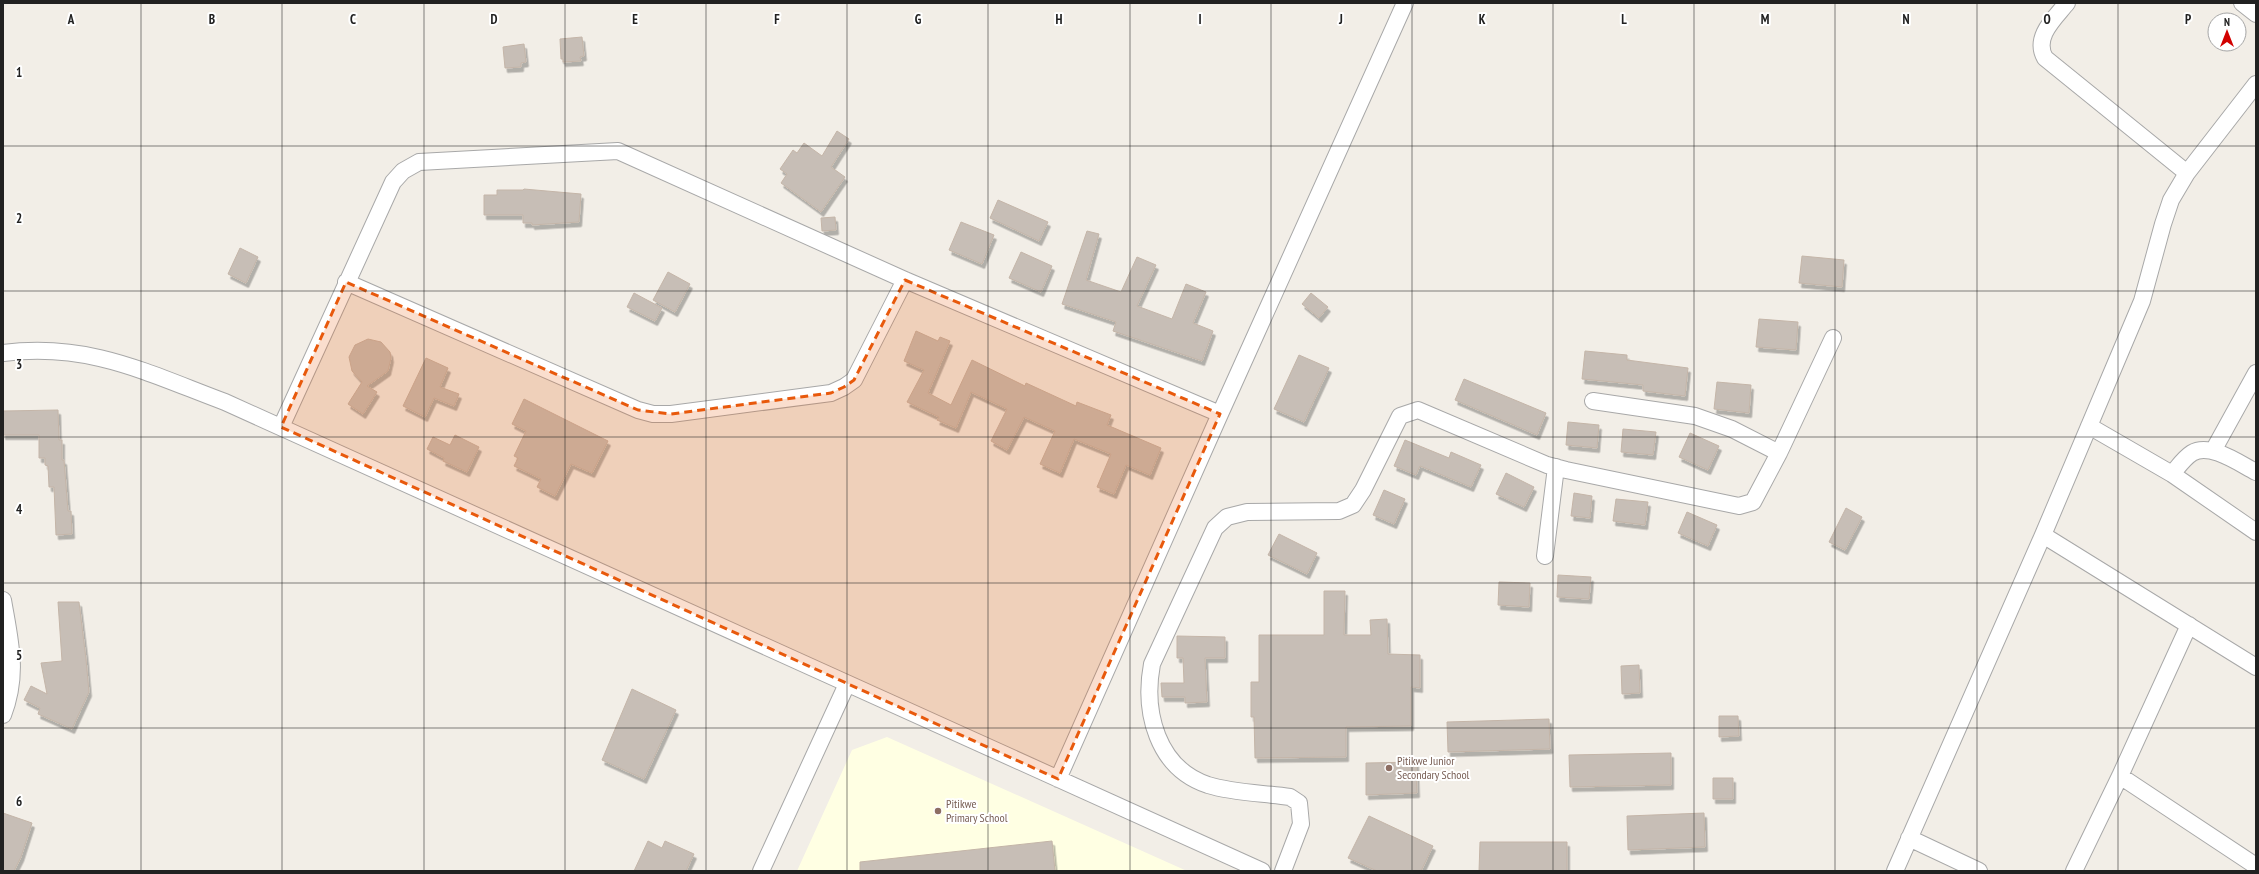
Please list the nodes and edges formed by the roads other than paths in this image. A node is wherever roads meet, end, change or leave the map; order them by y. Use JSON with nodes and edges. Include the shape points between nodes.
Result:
{"nodes":[{"id":1,"x":1405,"y":3,"type":"edge"},
{"id":2,"x":2067,"y":3,"type":"edge"},
{"id":3,"x":2242,"y":3,"type":"edge"},
{"id":4,"x":2256,"y":14,"type":"edge"},
{"id":5,"x":2256,"y":84,"type":"edge"},
{"id":6,"x":2187,"y":173,"type":"junction"},
{"id":7,"x":905,"y":280,"type":"junction"},
{"id":8,"x":346,"y":282,"type":"junction"},
{"id":9,"x":1833,"y":338,"type":"dead end"},
{"id":10,"x":3,"y":352,"type":"edge"},
{"id":11,"x":2256,"y":373,"type":"edge"},
{"id":12,"x":1593,"y":401,"type":"dead end"},
{"id":13,"x":1220,"y":414,"type":"junction"},
{"id":14,"x":2090,"y":426,"type":"junction"},
{"id":15,"x":281,"y":427,"type":"junction"},
{"id":16,"x":2213,"y":451,"type":"junction"},
{"id":17,"x":1779,"y":453,"type":"junction"},
{"id":18,"x":1556,"y":467,"type":"junction"},
{"id":19,"x":2256,"y":472,"type":"edge"},
{"id":20,"x":2172,"y":474,"type":"junction"},
{"id":21,"x":2256,"y":532,"type":"edge"},
{"id":22,"x":2043,"y":535,"type":"junction"},
{"id":23,"x":1545,"y":556,"type":"dead end"},
{"id":24,"x":3,"y":600,"type":"edge"},
{"id":25,"x":2189,"y":625,"type":"junction"},
{"id":26,"x":2256,"y":668,"type":"edge"},
{"id":27,"x":847,"y":684,"type":"junction"},
{"id":28,"x":3,"y":715,"type":"edge"},
{"id":29,"x":2120,"y":776,"type":"junction"},
{"id":30,"x":1058,"y":779,"type":"junction"},
{"id":31,"x":1909,"y":838,"type":"junction"},
{"id":32,"x":2256,"y":866,"type":"edge"},
{"id":33,"x":762,"y":871,"type":"edge"},
{"id":34,"x":1262,"y":871,"type":"edge"},
{"id":35,"x":1283,"y":871,"type":"edge"},
{"id":36,"x":1895,"y":871,"type":"edge"},
{"id":37,"x":1979,"y":871,"type":"edge"},
{"id":38,"x":2074,"y":871,"type":"edge"}],
"edges":[{"from":1,"to":13,"type":"street"},
{"from":2,"to":6,"type":"street","via":[[2042,37],[2040,45],[2045,58]]},
{"from":3,"to":4,"type":"street"},
{"from":5,"to":6,"type":"street"},
{"from":6,"to":14,"type":"street","via":[[2172,200],[2142,301]]},
{"from":7,"to":8,"type":"street","via":[[854,380],[844,387],[831,392],[671,414],[653,414],[638,410]]},
{"from":7,"to":8,"type":"street","via":[[618,151],[419,162],[403,171],[393,182]]},
{"from":7,"to":13,"type":"street"},
{"from":8,"to":15,"type":"street"},
{"from":9,"to":17,"type":"street"},
{"from":10,"to":15,"type":"street","via":[[47,350],[99,356],[225,402]]},
{"from":11,"to":16,"type":"street"},
{"from":12,"to":17,"type":"street","via":[[1695,416],[1732,429]]},
{"from":13,"to":30,"type":"street"},
{"from":14,"to":20,"type":"street"},
{"from":14,"to":22,"type":"street"},
{"from":15,"to":27,"type":"street"},
{"from":16,"to":19,"type":"street"},
{"from":16,"to":20,"type":"street","via":[[2194,452]]},
{"from":17,"to":18,"type":"street","via":[[1753,502],[1745,506]]},
{"from":18,"to":23,"type":"street"},
{"from":18,"to":35,"type":"street","via":[[1427,412],[1412,411],[1400,416],[1363,490],[1349,508],[1339,511],[1241,513],[1227,517],[1215,528],[1152,664],[1149,689],[1151,717],[1157,737],[1169,758],[1196,779],[1220,788],[1290,797],[1299,803],[1301,824]]},
{"from":20,"to":21,"type":"street"},
{"from":22,"to":25,"type":"street"},
{"from":22,"to":31,"type":"street"},
{"from":24,"to":28,"type":"street","via":[[13,664],[12,686]]},
{"from":25,"to":26,"type":"street"},
{"from":25,"to":29,"type":"street"},
{"from":27,"to":30,"type":"street"},
{"from":27,"to":33,"type":"street"},
{"from":29,"to":32,"type":"street"},
{"from":29,"to":38,"type":"street"},
{"from":30,"to":34,"type":"street"},
{"from":31,"to":36,"type":"street"},
{"from":31,"to":37,"type":"street"}]}
